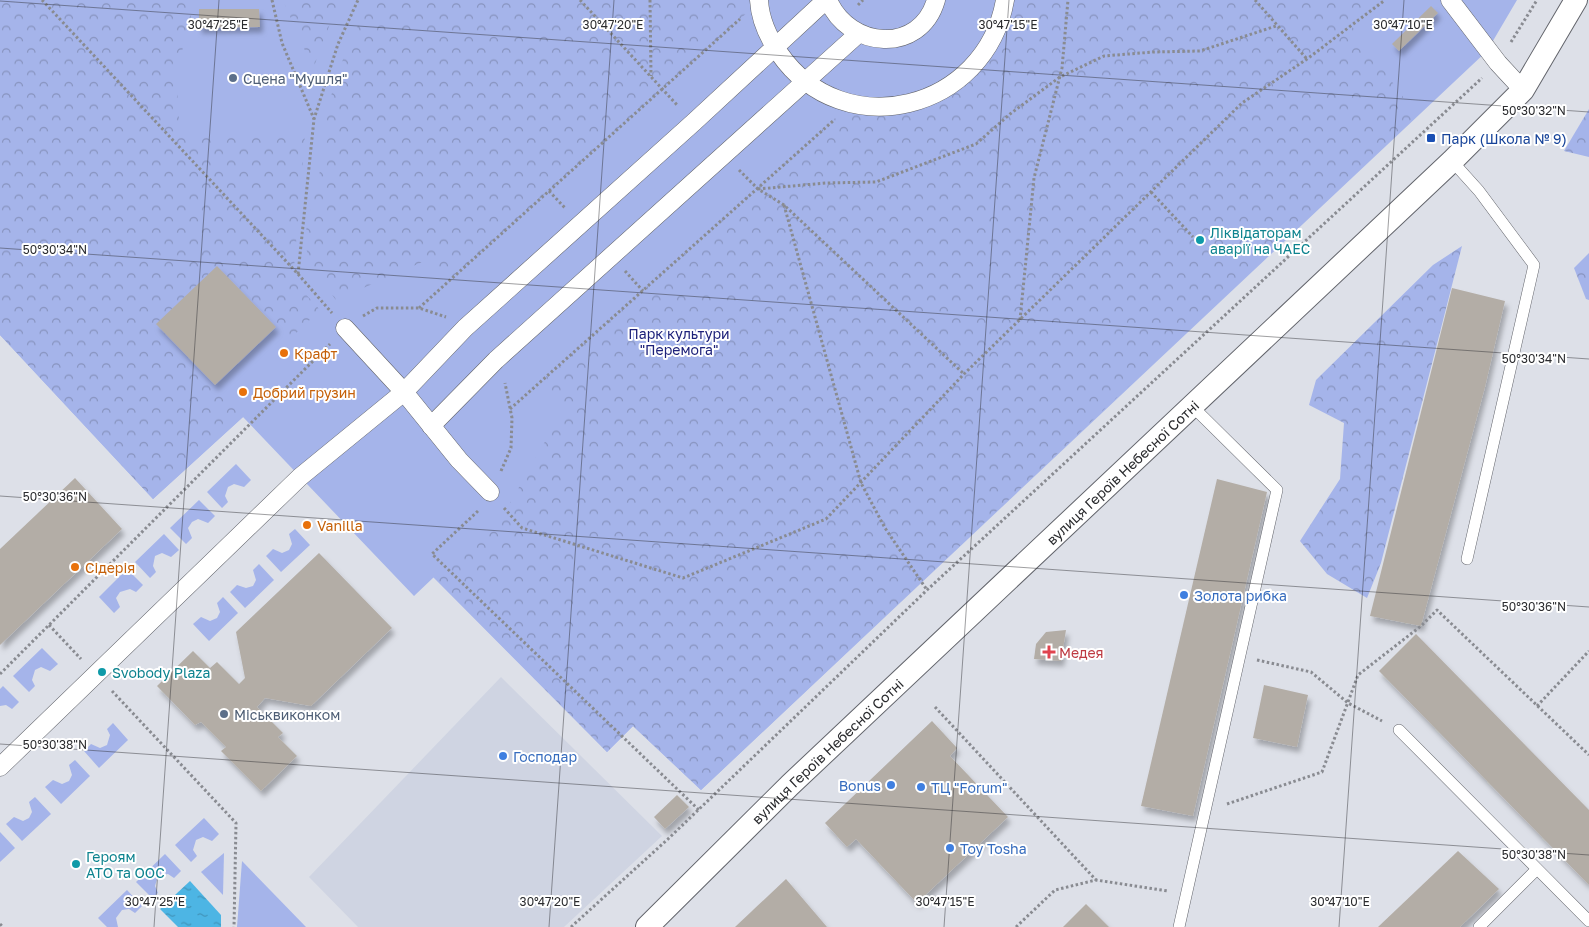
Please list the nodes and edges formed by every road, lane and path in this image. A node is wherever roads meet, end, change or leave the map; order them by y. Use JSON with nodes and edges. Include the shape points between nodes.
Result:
{"nodes":[{"id":1,"x":42,"y":0,"type":"edge"},
{"id":2,"x":272,"y":0,"type":"edge"},
{"id":3,"x":358,"y":0,"type":"edge"},
{"id":4,"x":580,"y":0,"type":"edge"},
{"id":5,"x":650,"y":0,"type":"edge"},
{"id":6,"x":827,"y":0,"type":"edge"},
{"id":7,"x":936,"y":0,"type":"edge"},
{"id":8,"x":1005,"y":0,"type":"edge"},
{"id":9,"x":1068,"y":0,"type":"edge"},
{"id":10,"x":1255,"y":0,"type":"edge"},
{"id":11,"x":1385,"y":0,"type":"edge"},
{"id":12,"x":1450,"y":0,"type":"edge"},
{"id":13,"x":1537,"y":0,"type":"edge"},
{"id":14,"x":1576,"y":0,"type":"edge"},
{"id":15,"x":759,"y":1,"type":"edge"},
{"id":16,"x":1276,"y":26,"type":"junction"},
{"id":17,"x":858,"y":34,"type":"junction"},
{"id":18,"x":775,"y":47,"type":"junction"},
{"id":19,"x":1306,"y":60,"type":"junction"},
{"id":20,"x":1498,"y":64,"type":"junction"},
{"id":21,"x":651,"y":76,"type":"junction"},
{"id":22,"x":1060,"y":77,"type":"junction"},
{"id":23,"x":806,"y":81,"type":"junction"},
{"id":24,"x":662,"y":89,"type":"junction"},
{"id":25,"x":1523,"y":90,"type":"junction"},
{"id":26,"x":852,"y":104,"type":"junction"},
{"id":27,"x":314,"y":118,"type":"junction"},
{"id":28,"x":694,"y":122,"type":"junction"},
{"id":29,"x":724,"y":156,"type":"junction"},
{"id":30,"x":1452,"y":162,"type":"junction"},
{"id":31,"x":758,"y":189,"type":"junction"},
{"id":32,"x":1151,"y":192,"type":"junction"},
{"id":33,"x":784,"y":205,"type":"junction"},
{"id":34,"x":1193,"y":237,"type":"dead end"},
{"id":35,"x":298,"y":274,"type":"junction"},
{"id":36,"x":419,"y":308,"type":"dead end"},
{"id":37,"x":1020,"y":320,"type":"junction"},
{"id":38,"x":345,"y":328,"type":"junction"},
{"id":39,"x":964,"y":374,"type":"junction"},
{"id":40,"x":404,"y":392,"type":"junction"},
{"id":41,"x":1192,"y":406,"type":"junction"},
{"id":42,"x":510,"y":409,"type":"dead end"},
{"id":43,"x":431,"y":426,"type":"junction"},
{"id":44,"x":860,"y":483,"type":"junction"},
{"id":45,"x":490,"y":492,"type":"junction"},
{"id":46,"x":1467,"y":559,"type":"dead end"},
{"id":47,"x":927,"y":590,"type":"junction"},
{"id":48,"x":49,"y":625,"type":"junction"},
{"id":49,"x":1589,"y":652,"type":"edge"},
{"id":50,"x":1240,"y":656,"type":"junction"},
{"id":51,"x":0,"y":674,"type":"edge"},
{"id":52,"x":97,"y":675,"type":"junction"},
{"id":53,"x":1348,"y":703,"type":"junction"},
{"id":54,"x":935,"y":706,"type":"dead end"},
{"id":55,"x":1538,"y":706,"type":"junction"},
{"id":56,"x":1399,"y":730,"type":"joint"},
{"id":57,"x":1589,"y":755,"type":"edge"},
{"id":58,"x":0,"y":767,"type":"edge"},
{"id":59,"x":700,"y":810,"type":"junction"},
{"id":60,"x":1205,"y":812,"type":"junction"},
{"id":61,"x":1536,"y":870,"type":"junction"},
{"id":62,"x":1096,"y":880,"type":"junction"},
{"id":63,"x":1186,"y":894,"type":"junction"},
{"id":64,"x":1589,"y":921,"type":"edge"},
{"id":65,"x":234,"y":927,"type":"edge"},
{"id":66,"x":571,"y":927,"type":"edge"},
{"id":67,"x":647,"y":927,"type":"edge"},
{"id":68,"x":1016,"y":927,"type":"edge"},
{"id":69,"x":1179,"y":927,"type":"edge"},
{"id":70,"x":1479,"y":927,"type":"edge"}],
"edges":[{"from":1,"to":35,"type":"path"},
{"from":2,"to":27,"type":"path","via":[[282,43]]},
{"from":3,"to":27,"type":"path","via":[[338,44]]},
{"from":4,"to":21,"type":"path"},
{"from":5,"to":21,"type":"path"},
{"from":6,"to":17,"type":"street","via":[[840,21]]},
{"from":6,"to":18,"type":"street"},
{"from":7,"to":17,"type":"street","via":[[924,21],[908,33],[880,40]]},
{"from":8,"to":26,"type":"street","via":[[992,40],[968,73],[952,86],[915,102],[895,106]]},
{"from":9,"to":22,"type":"path"},
{"from":10,"to":16,"type":"path"},
{"from":11,"to":19,"type":"path"},
{"from":12,"to":20,"type":"street"},
{"from":13,"to":20,"type":"path"},
{"from":14,"to":25,"type":"street","name":"вулиця Героїв Небесної Сотні"},
{"from":15,"to":18,"type":"street","via":[[765,27]]},
{"from":15,"to":24,"type":"path"},
{"from":16,"to":19,"type":"path"},
{"from":16,"to":22,"type":"path","via":[[1200,51],[1104,56]]},
{"from":17,"to":23,"type":"street"},
{"from":18,"to":23,"type":"street"},
{"from":18,"to":28,"type":"street"},
{"from":19,"to":32,"type":"path","via":[[1242,103]]},
{"from":20,"to":25,"type":"street"},
{"from":20,"to":47,"type":"path"},
{"from":21,"to":24,"type":"path"},
{"from":22,"to":31,"type":"path","via":[[976,144],[876,182]]},
{"from":22,"to":37,"type":"path","via":[[1034,178]]},
{"from":23,"to":26,"type":"street","via":[[828,95]]},
{"from":23,"to":29,"type":"street"},
{"from":24,"to":28,"type":"path"},
{"from":24,"to":36,"type":"path"},
{"from":25,"to":30,"type":"street","name":"вулиця Героїв Небесної Сотні"},
{"from":26,"to":31,"type":"path"},
{"from":27,"to":35,"type":"path"},
{"from":28,"to":40,"type":"street","via":[[465,328]]},
{"from":29,"to":31,"type":"path"},
{"from":29,"to":43,"type":"street","via":[[496,360]]},
{"from":30,"to":41,"type":"street","name":"вулиця Героїв Небесної Сотні"},
{"from":30,"to":46,"type":"lane","via":[[1479,191],[1534,265]]},
{"from":31,"to":33,"type":"path"},
{"from":31,"to":42,"type":"path"},
{"from":32,"to":34,"type":"path"},
{"from":32,"to":37,"type":"path"},
{"from":33,"to":39,"type":"path"},
{"from":33,"to":44,"type":"path"},
{"from":35,"to":38,"type":"path"},
{"from":37,"to":39,"type":"path"},
{"from":38,"to":40,"type":"street"},
{"from":38,"to":48,"type":"path"},
{"from":39,"to":44,"type":"path"},
{"from":40,"to":43,"type":"street"},
{"from":40,"to":52,"type":"street","via":[[300,476]]},
{"from":41,"to":50,"type":"lane","via":[[1277,490]]},
{"from":41,"to":67,"type":"street","name":"вулиця Героїв Небесної Сотні","via":[[790,785]]},
{"from":43,"to":45,"type":"street"},
{"from":44,"to":45,"type":"path","via":[[826,519],[683,578],[522,528]]},
{"from":44,"to":47,"type":"path","via":[[885,528]]},
{"from":45,"to":59,"type":"path","via":[[474,516],[432,554]]},
{"from":47,"to":59,"type":"path"},
{"from":48,"to":51,"type":"path"},
{"from":48,"to":52,"type":"path"},
{"from":49,"to":55,"type":"path"},
{"from":50,"to":53,"type":"path","via":[[1311,672]]},
{"from":50,"to":60,"type":"lane"},
{"from":52,"to":58,"type":"street"},
{"from":52,"to":65,"type":"path","via":[[236,823]]},
{"from":53,"to":55,"type":"path","via":[[1358,675],[1437,610]]},
{"from":53,"to":56,"type":"path"},
{"from":53,"to":60,"type":"path","via":[[1322,772]]},
{"from":54,"to":62,"type":"path"},
{"from":55,"to":57,"type":"path"},
{"from":56,"to":61,"type":"lane"},
{"from":59,"to":66,"type":"path"},
{"from":60,"to":63,"type":"lane"},
{"from":61,"to":64,"type":"lane"},
{"from":61,"to":70,"type":"lane"},
{"from":62,"to":63,"type":"path"},
{"from":62,"to":68,"type":"path","via":[[1055,890]]},
{"from":63,"to":69,"type":"lane"}]}
